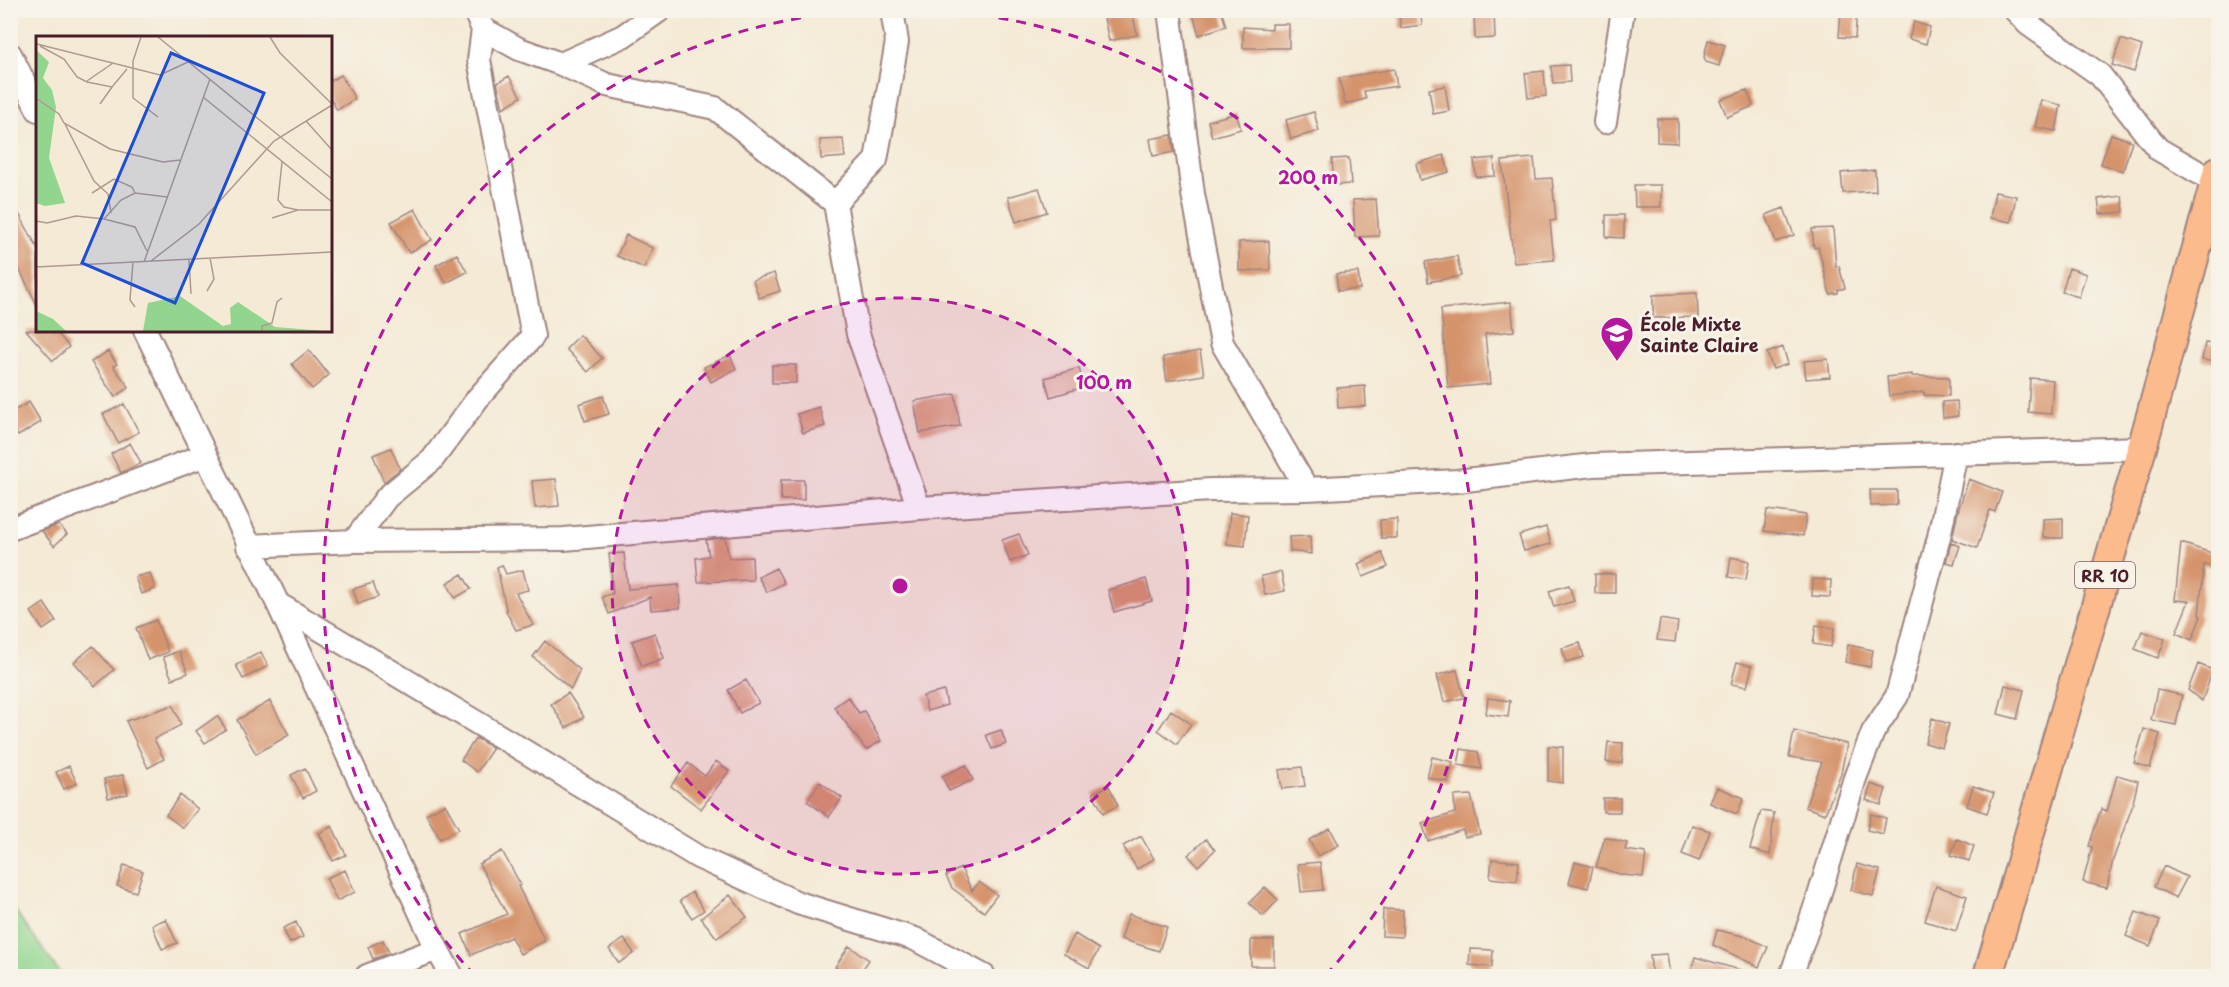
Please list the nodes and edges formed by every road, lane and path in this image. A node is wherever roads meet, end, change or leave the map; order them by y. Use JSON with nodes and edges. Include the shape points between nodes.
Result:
{"nodes":[{"id":1,"x":660,"y":10,"type":"edge"},
{"id":2,"x":892,"y":10,"type":"edge"},
{"id":3,"x":1169,"y":10,"type":"edge"},
{"id":4,"x":1623,"y":10,"type":"edge"},
{"id":5,"x":2015,"y":10,"type":"edge"},
{"id":6,"x":478,"y":20,"type":"edge"},
{"id":7,"x":10,"y":54,"type":"edge"},
{"id":8,"x":561,"y":64,"type":"junction"},
{"id":9,"x":36,"y":106,"type":"edge"},
{"id":10,"x":1605,"y":122,"type":"dead end"},
{"id":11,"x":2217,"y":177,"type":"edge"},
{"id":12,"x":835,"y":203,"type":"junction"},
{"id":13,"x":146,"y":332,"type":"edge"},
{"id":14,"x":2142,"y":448,"type":"junction"},
{"id":15,"x":1956,"y":453,"type":"junction"},
{"id":16,"x":206,"y":455,"type":"junction"},
{"id":17,"x":1307,"y":489,"type":"junction"},
{"id":18,"x":919,"y":508,"type":"junction"},
{"id":19,"x":10,"y":529,"type":"edge"},
{"id":20,"x":354,"y":541,"type":"junction"},
{"id":21,"x":248,"y":546,"type":"junction"},
{"id":22,"x":278,"y":604,"type":"junction"},
{"id":23,"x":437,"y":949,"type":"junction"},
{"id":24,"x":367,"y":976,"type":"edge"},
{"id":25,"x":452,"y":976,"type":"edge"},
{"id":26,"x":984,"y":976,"type":"edge"},
{"id":27,"x":1791,"y":976,"type":"edge"},
{"id":28,"x":1988,"y":976,"type":"edge"}],
"edges":[{"from":1,"to":8,"type":"street","via":[[623,36]]},
{"from":2,"to":12,"type":"street","via":[[897,42],[876,160]]},
{"from":3,"to":17,"type":"street","via":[[1194,194],[1222,343]]},
{"from":4,"to":10,"type":"street"},
{"from":5,"to":11,"type":"street","via":[[2028,24],[2100,75],[2158,148]]},
{"from":6,"to":8,"type":"street","via":[[519,49]]},
{"from":6,"to":20,"type":"street","via":[[479,60],[533,336],[478,398],[432,460],[387,497]]},
{"from":7,"to":9,"type":"street"},
{"from":8,"to":12,"type":"street","via":[[606,85],[715,108]]},
{"from":11,"to":14,"type":"main road","number":"RR 10"},
{"from":12,"to":18,"type":"street","via":[[858,334]]},
{"from":13,"to":16,"type":"street"},
{"from":14,"to":15,"type":"street"},
{"from":14,"to":28,"type":"main road","number":"RR 10"},
{"from":15,"to":17,"type":"street","via":[[1593,465],[1457,481]]},
{"from":15,"to":27,"type":"street","via":[[1940,537],[1897,696],[1872,732]]},
{"from":16,"to":19,"type":"street"},
{"from":16,"to":21,"type":"street"},
{"from":17,"to":18,"type":"street","via":[[1211,490]]},
{"from":18,"to":20,"type":"street","via":[[564,539]]},
{"from":20,"to":21,"type":"street"},
{"from":21,"to":22,"type":"street"},
{"from":22,"to":23,"type":"street"},
{"from":22,"to":26,"type":"street","via":[[698,857],[798,903],[915,939]]},
{"from":23,"to":24,"type":"street"},
{"from":23,"to":25,"type":"street"}]}
